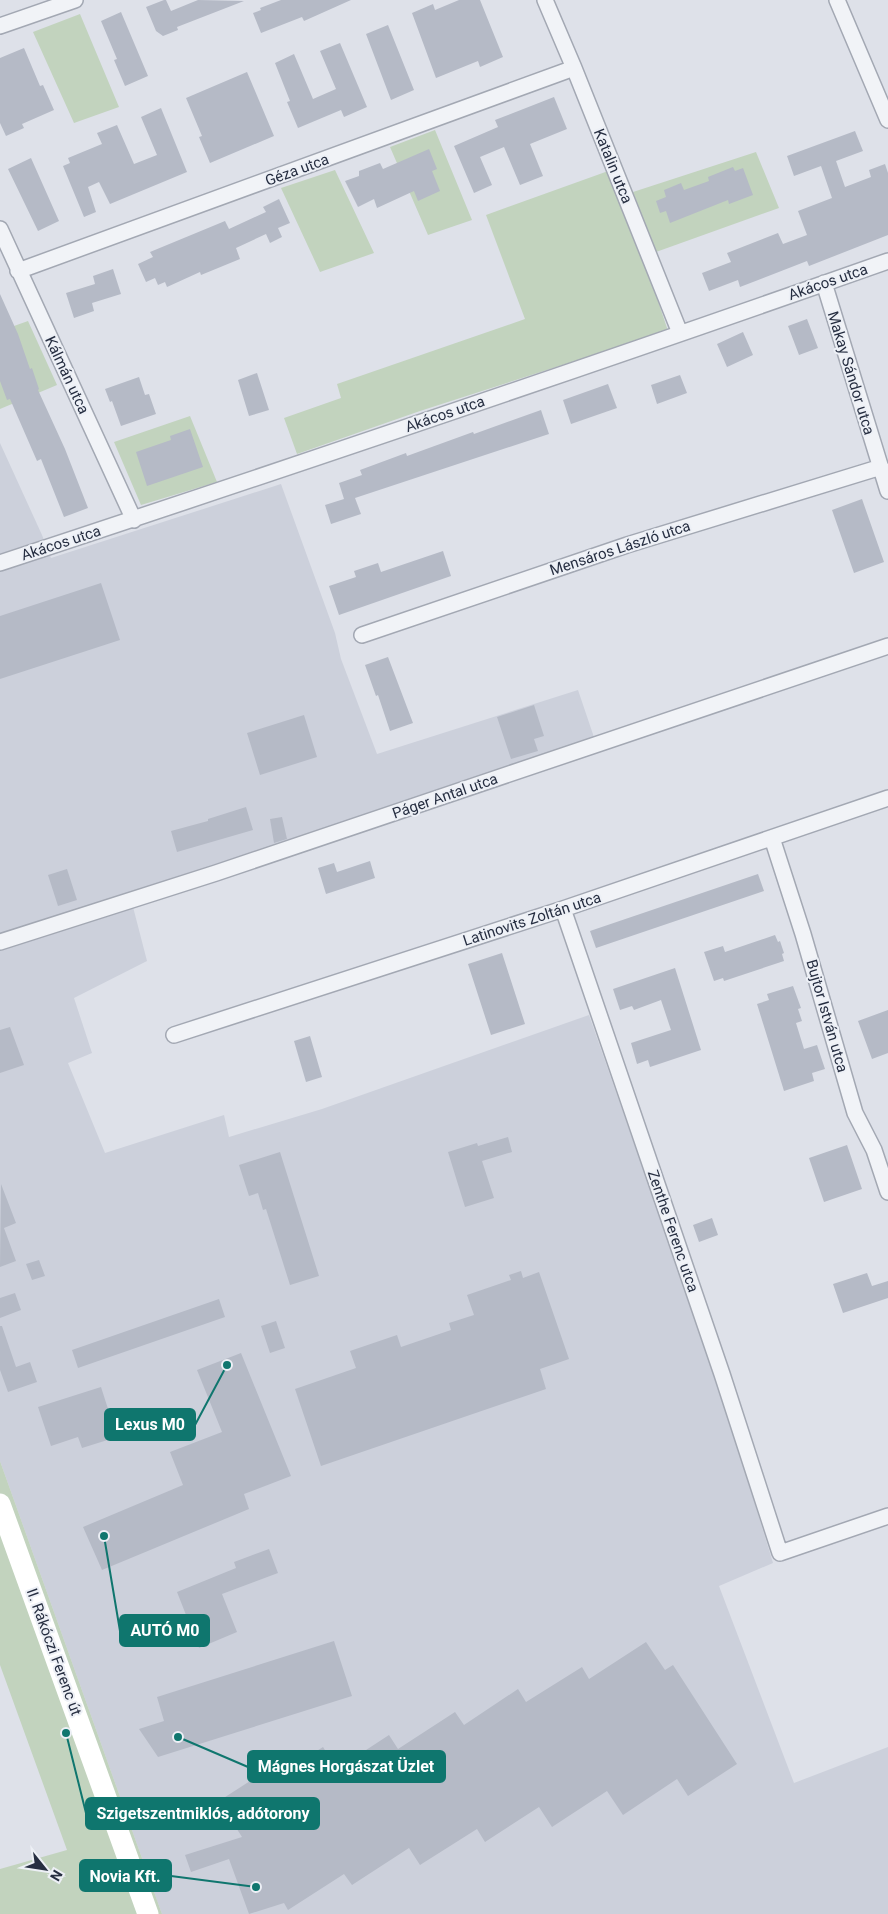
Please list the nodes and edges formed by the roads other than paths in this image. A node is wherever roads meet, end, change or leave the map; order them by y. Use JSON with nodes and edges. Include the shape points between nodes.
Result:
{"nodes":[{"id":1,"x":75,"y":0,"type":"edge"},
{"id":2,"x":545,"y":0,"type":"edge"},
{"id":3,"x":837,"y":0,"type":"edge"},
{"id":4,"x":0,"y":26,"type":"edge"},
{"id":5,"x":574,"y":68,"type":"junction"},
{"id":6,"x":888,"y":120,"type":"edge"},
{"id":7,"x":0,"y":229,"type":"edge"},
{"id":8,"x":888,"y":261,"type":"edge"},
{"id":9,"x":18,"y":271,"type":"junction"},
{"id":10,"x":824,"y":283,"type":"junction"},
{"id":11,"x":680,"y":333,"type":"junction"},
{"id":12,"x":880,"y":467,"type":"junction"},
{"id":13,"x":888,"y":490,"type":"edge"},
{"id":14,"x":134,"y":520,"type":"junction"},
{"id":15,"x":0,"y":563,"type":"edge"},
{"id":16,"x":362,"y":636,"type":"dead end"},
{"id":17,"x":888,"y":646,"type":"edge"},
{"id":18,"x":888,"y":798,"type":"edge"},
{"id":19,"x":772,"y":838,"type":"junction"},
{"id":20,"x":563,"y":909,"type":"junction"},
{"id":21,"x":0,"y":942,"type":"edge"},
{"id":22,"x":174,"y":1035,"type":"dead end"},
{"id":23,"x":888,"y":1192,"type":"edge"},
{"id":24,"x":0,"y":1504,"type":"edge"},
{"id":25,"x":888,"y":1516,"type":"edge"},
{"id":26,"x":148,"y":1914,"type":"edge"}],
"edges":[{"from":1,"to":4,"type":"street"},
{"from":2,"to":5,"type":"street","name":"Katalin utca"},
{"from":3,"to":6,"type":"street"},
{"from":5,"to":9,"type":"street","name":"Géza utca"},
{"from":5,"to":11,"type":"street","name":"Katalin utca"},
{"from":7,"to":9,"type":"street","name":"Kálmán utca"},
{"from":8,"to":10,"type":"street","name":"Akácos utca"},
{"from":9,"to":14,"type":"street","name":"Kálmán utca"},
{"from":10,"to":11,"type":"street","name":"Akácos utca"},
{"from":10,"to":12,"type":"street","name":"Makay Sándor utca"},
{"from":11,"to":14,"type":"street","name":"Akácos utca"},
{"from":12,"to":13,"type":"street","name":"Makay Sándor utca"},
{"from":12,"to":16,"type":"street","name":"Mensáros László utca","via":[[627,545]]},
{"from":14,"to":15,"type":"street","name":"Akácos utca"},
{"from":17,"to":21,"type":"street","name":"Páger Antal utca","via":[[216,873]]},
{"from":18,"to":19,"type":"street","name":"Latinovits Zoltán utca"},
{"from":19,"to":20,"type":"street","name":"Latinovits Zoltán utca"},
{"from":19,"to":23,"type":"street","name":"Bujtor István utca","via":[[855,1113],[874,1150]]},
{"from":20,"to":22,"type":"street","name":"Latinovits Zoltán utca"},
{"from":20,"to":25,"type":"street","name":"Zenthe Ferenc utca","via":[[780,1553]]},
{"from":24,"to":26,"type":"main road","name":"II. Rákóczi Ferenc út"}]}
